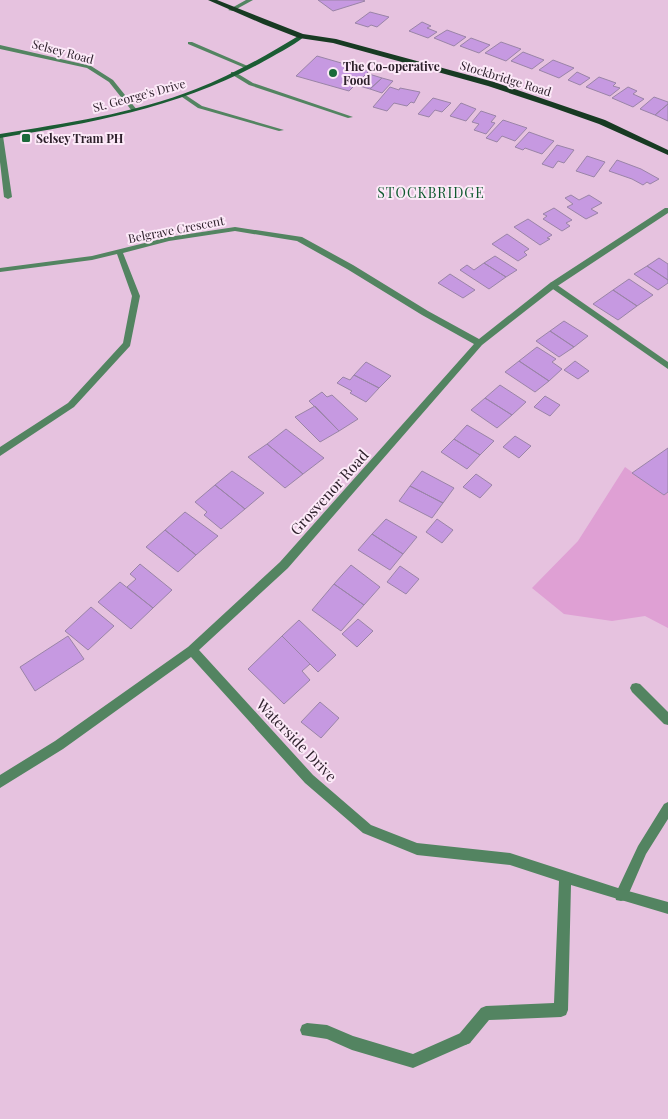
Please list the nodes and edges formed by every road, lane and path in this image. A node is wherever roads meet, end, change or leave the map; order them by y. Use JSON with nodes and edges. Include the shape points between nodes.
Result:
{"nodes":[{"id":1,"x":211,"y":0,"type":"edge"},
{"id":2,"x":250,"y":0,"type":"edge"},
{"id":3,"x":230,"y":10,"type":"junction"},
{"id":4,"x":302,"y":36,"type":"junction"},
{"id":5,"x":190,"y":43,"type":"dead end"},
{"id":6,"x":0,"y":47,"type":"edge"},
{"id":7,"x":247,"y":67,"type":"junction"},
{"id":8,"x":233,"y":73,"type":"junction"},
{"id":9,"x":184,"y":96,"type":"junction"},
{"id":10,"x":134,"y":110,"type":"junction"},
{"id":11,"x":350,"y":117,"type":"dead end"},
{"id":12,"x":281,"y":130,"type":"dead end"},
{"id":13,"x":0,"y":136,"type":"edge"},
{"id":14,"x":668,"y":153,"type":"edge"},
{"id":15,"x":0,"y":198,"type":"edge"},
{"id":16,"x":668,"y":210,"type":"edge"},
{"id":17,"x":119,"y":251,"type":"junction"},
{"id":18,"x":0,"y":270,"type":"edge"},
{"id":19,"x":553,"y":285,"type":"junction"},
{"id":20,"x":479,"y":343,"type":"junction"},
{"id":21,"x":668,"y":366,"type":"edge"},
{"id":22,"x":0,"y":452,"type":"edge"},
{"id":23,"x":192,"y":650,"type":"junction"},
{"id":24,"x":636,"y":688,"type":"dead end"},
{"id":25,"x":668,"y":720,"type":"edge"},
{"id":26,"x":0,"y":782,"type":"edge"},
{"id":27,"x":668,"y":808,"type":"edge"},
{"id":28,"x":565,"y":876,"type":"junction"},
{"id":29,"x":620,"y":895,"type":"junction"},
{"id":30,"x":668,"y":908,"type":"edge"},
{"id":31,"x":307,"y":1030,"type":"dead end"}],
"edges":[{"from":1,"to":3,"type":"main road","name":"Stockbridge Road"},
{"from":2,"to":3,"type":"street"},
{"from":3,"to":4,"type":"main road","name":"Stockbridge Road"},
{"from":4,"to":7,"type":"main road","name":"St. George's Drive"},
{"from":4,"to":14,"type":"main road","name":"Stockbridge Road","via":[[333,41],[491,84],[602,122]]},
{"from":5,"to":7,"type":"street"},
{"from":6,"to":10,"type":"street","name":"Selsey Road","via":[[89,67],[112,81]]},
{"from":7,"to":8,"type":"main road","name":"St. George's Drive"},
{"from":8,"to":9,"type":"main road","name":"St. George's Drive"},
{"from":8,"to":11,"type":"street","via":[[251,84]]},
{"from":9,"to":10,"type":"main road","name":"St. George's Drive"},
{"from":9,"to":12,"type":"street","via":[[200,107]]},
{"from":10,"to":13,"type":"main road","name":"St. George's Drive"},
{"from":13,"to":15,"type":"street","via":[[8,197]]},
{"from":16,"to":19,"type":"street","name":"Grosvenor Road"},
{"from":17,"to":18,"type":"street","name":"Belgrave Crescent","via":[[92,258]]},
{"from":17,"to":20,"type":"street","name":"Belgrave Crescent","via":[[169,239],[234,230],[299,239]]},
{"from":17,"to":22,"type":"street","via":[[136,296],[127,344],[71,405]]},
{"from":19,"to":20,"type":"street","name":"Grosvenor Road"},
{"from":19,"to":21,"type":"street"},
{"from":20,"to":23,"type":"street","name":"Grosvenor Road","via":[[284,565]]},
{"from":23,"to":26,"type":"street","name":"Grosvenor Road","via":[[59,746]]},
{"from":23,"to":28,"type":"street","name":"Waterside Drive","via":[[308,779],[367,829],[417,849],[510,859]]},
{"from":24,"to":25,"type":"street"},
{"from":27,"to":29,"type":"street"},
{"from":28,"to":29,"type":"street","name":"Waterside Drive"},
{"from":28,"to":31,"type":"street","via":[[562,1010],[486,1013],[464,1038],[413,1061],[327,1032]]},
{"from":29,"to":30,"type":"street","name":"Waterside Drive"}]}
